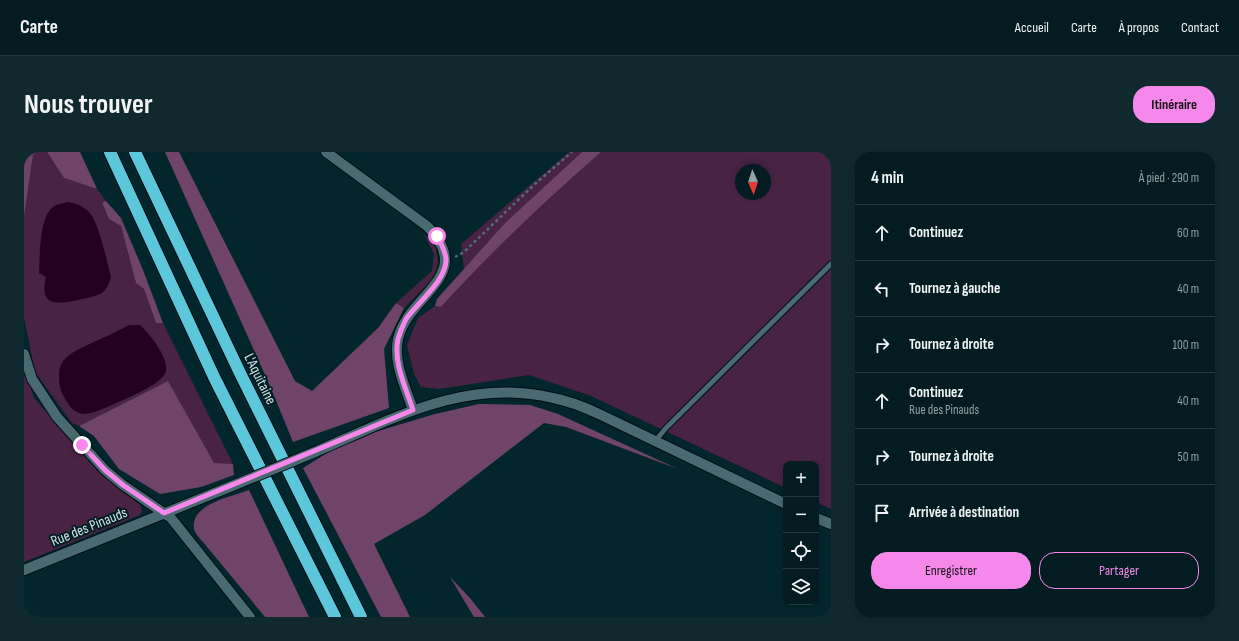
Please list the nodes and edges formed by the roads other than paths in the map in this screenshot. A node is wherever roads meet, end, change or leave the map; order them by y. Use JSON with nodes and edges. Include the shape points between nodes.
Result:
{"nodes":[{"id":1,"x":110,"y":152,"type":"edge"},
{"id":2,"x":135,"y":152,"type":"edge"},
{"id":3,"x":326,"y":152,"type":"edge"},
{"id":4,"x":831,"y":264,"type":"edge"},
{"id":5,"x":24,"y":354,"type":"edge"},
{"id":6,"x":413,"y":410,"type":"junction"},
{"id":7,"x":656,"y":440,"type":"junction"},
{"id":8,"x":783,"y":503,"type":"edge"},
{"id":9,"x":164,"y":513,"type":"junction"},
{"id":10,"x":819,"y":519,"type":"edge"},
{"id":11,"x":831,"y":524,"type":"edge"},
{"id":12,"x":24,"y":570,"type":"edge"},
{"id":13,"x":250,"y":617,"type":"edge"},
{"id":14,"x":335,"y":617,"type":"edge"},
{"id":15,"x":361,"y":617,"type":"edge"}],
"edges":[{"from":1,"to":14,"type":"highway","via":[[214,377]]},
{"from":2,"to":15,"type":"highway","name":"L'Aquitaine","via":[[236,366]]},
{"from":3,"to":6,"type":"street","via":[[428,226],[444,248],[444,271],[406,320],[398,340],[400,372]]},
{"from":4,"to":7,"type":"lane"},
{"from":5,"to":9,"type":"street","via":[[32,379],[62,422],[105,470]]},
{"from":6,"to":7,"type":"street","name":"Rue des Pinauds","via":[[461,396],[508,392],[530,394],[575,403]]},
{"from":6,"to":9,"type":"street","name":"Rue des Pinauds","bridge":true},
{"from":7,"to":8,"type":"street","name":"Rue des Pinauds"},
{"from":9,"to":12,"type":"street","name":"Rue des Pinauds"},
{"from":9,"to":13,"type":"street","via":[[171,518]]},
{"from":10,"to":11,"type":"street"}]}
